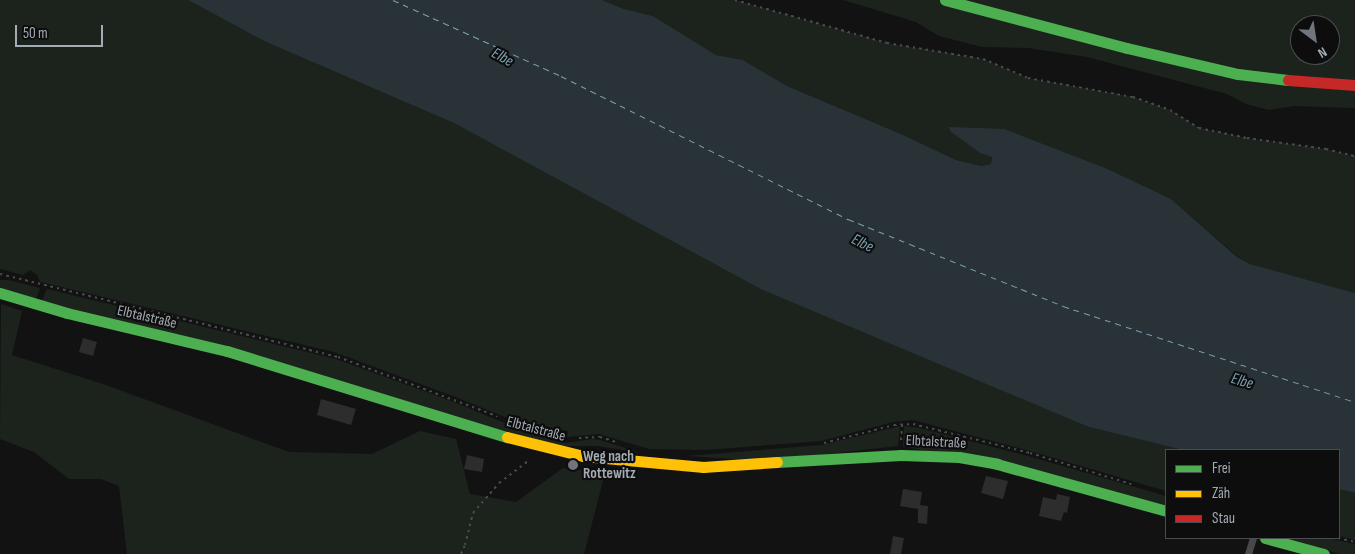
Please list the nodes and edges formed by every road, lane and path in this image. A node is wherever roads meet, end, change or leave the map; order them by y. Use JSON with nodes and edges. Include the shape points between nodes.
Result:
{"nodes":[{"id":1,"x":735,"y":0,"type":"edge"},
{"id":2,"x":945,"y":0,"type":"edge"},
{"id":3,"x":1355,"y":84,"type":"edge"},
{"id":4,"x":1355,"y":156,"type":"edge"},
{"id":5,"x":0,"y":274,"type":"edge"},
{"id":6,"x":0,"y":293,"type":"edge"},
{"id":7,"x":498,"y":417,"type":"dead end"},
{"id":8,"x":574,"y":439,"type":"dead end"},
{"id":9,"x":616,"y":442,"type":"dead end"},
{"id":10,"x":821,"y":443,"type":"dead end"},
{"id":11,"x":530,"y":460,"type":"dead end"},
{"id":12,"x":1138,"y":486,"type":"dead end"},
{"id":13,"x":1165,"y":511,"type":"edge"},
{"id":14,"x":1340,"y":538,"type":"edge"},
{"id":15,"x":1253,"y":539,"type":"edge"},
{"id":16,"x":1268,"y":539,"type":"edge"},
{"id":17,"x":1355,"y":542,"type":"edge"},
{"id":18,"x":461,"y":554,"type":"edge"},
{"id":19,"x":1248,"y":554,"type":"edge"},
{"id":20,"x":1324,"y":554,"type":"edge"}],
"edges":[{"from":1,"to":4,"type":"path","via":[[887,43],[983,59],[1028,78],[1133,97],[1170,110],[1199,128]]},
{"from":2,"to":3,"type":"street","via":[[1238,74]]},
{"from":5,"to":7,"type":"path","via":[[338,357]]},
{"from":6,"to":13,"type":"street","name":"Elbtalstraße","via":[[236,354],[509,438],[583,456],[703,467],[901,455],[949,456],[997,464]]},
{"from":8,"to":9,"type":"path","via":[[600,437]]},
{"from":10,"to":12,"type":"path","via":[[894,425],[913,424],[1030,453]]},
{"from":11,"to":18,"type":"path","via":[[499,483],[473,513]]},
{"from":14,"to":17,"type":"path"},
{"from":15,"to":19,"type":"lane"},
{"from":16,"to":20,"type":"street"}]}
